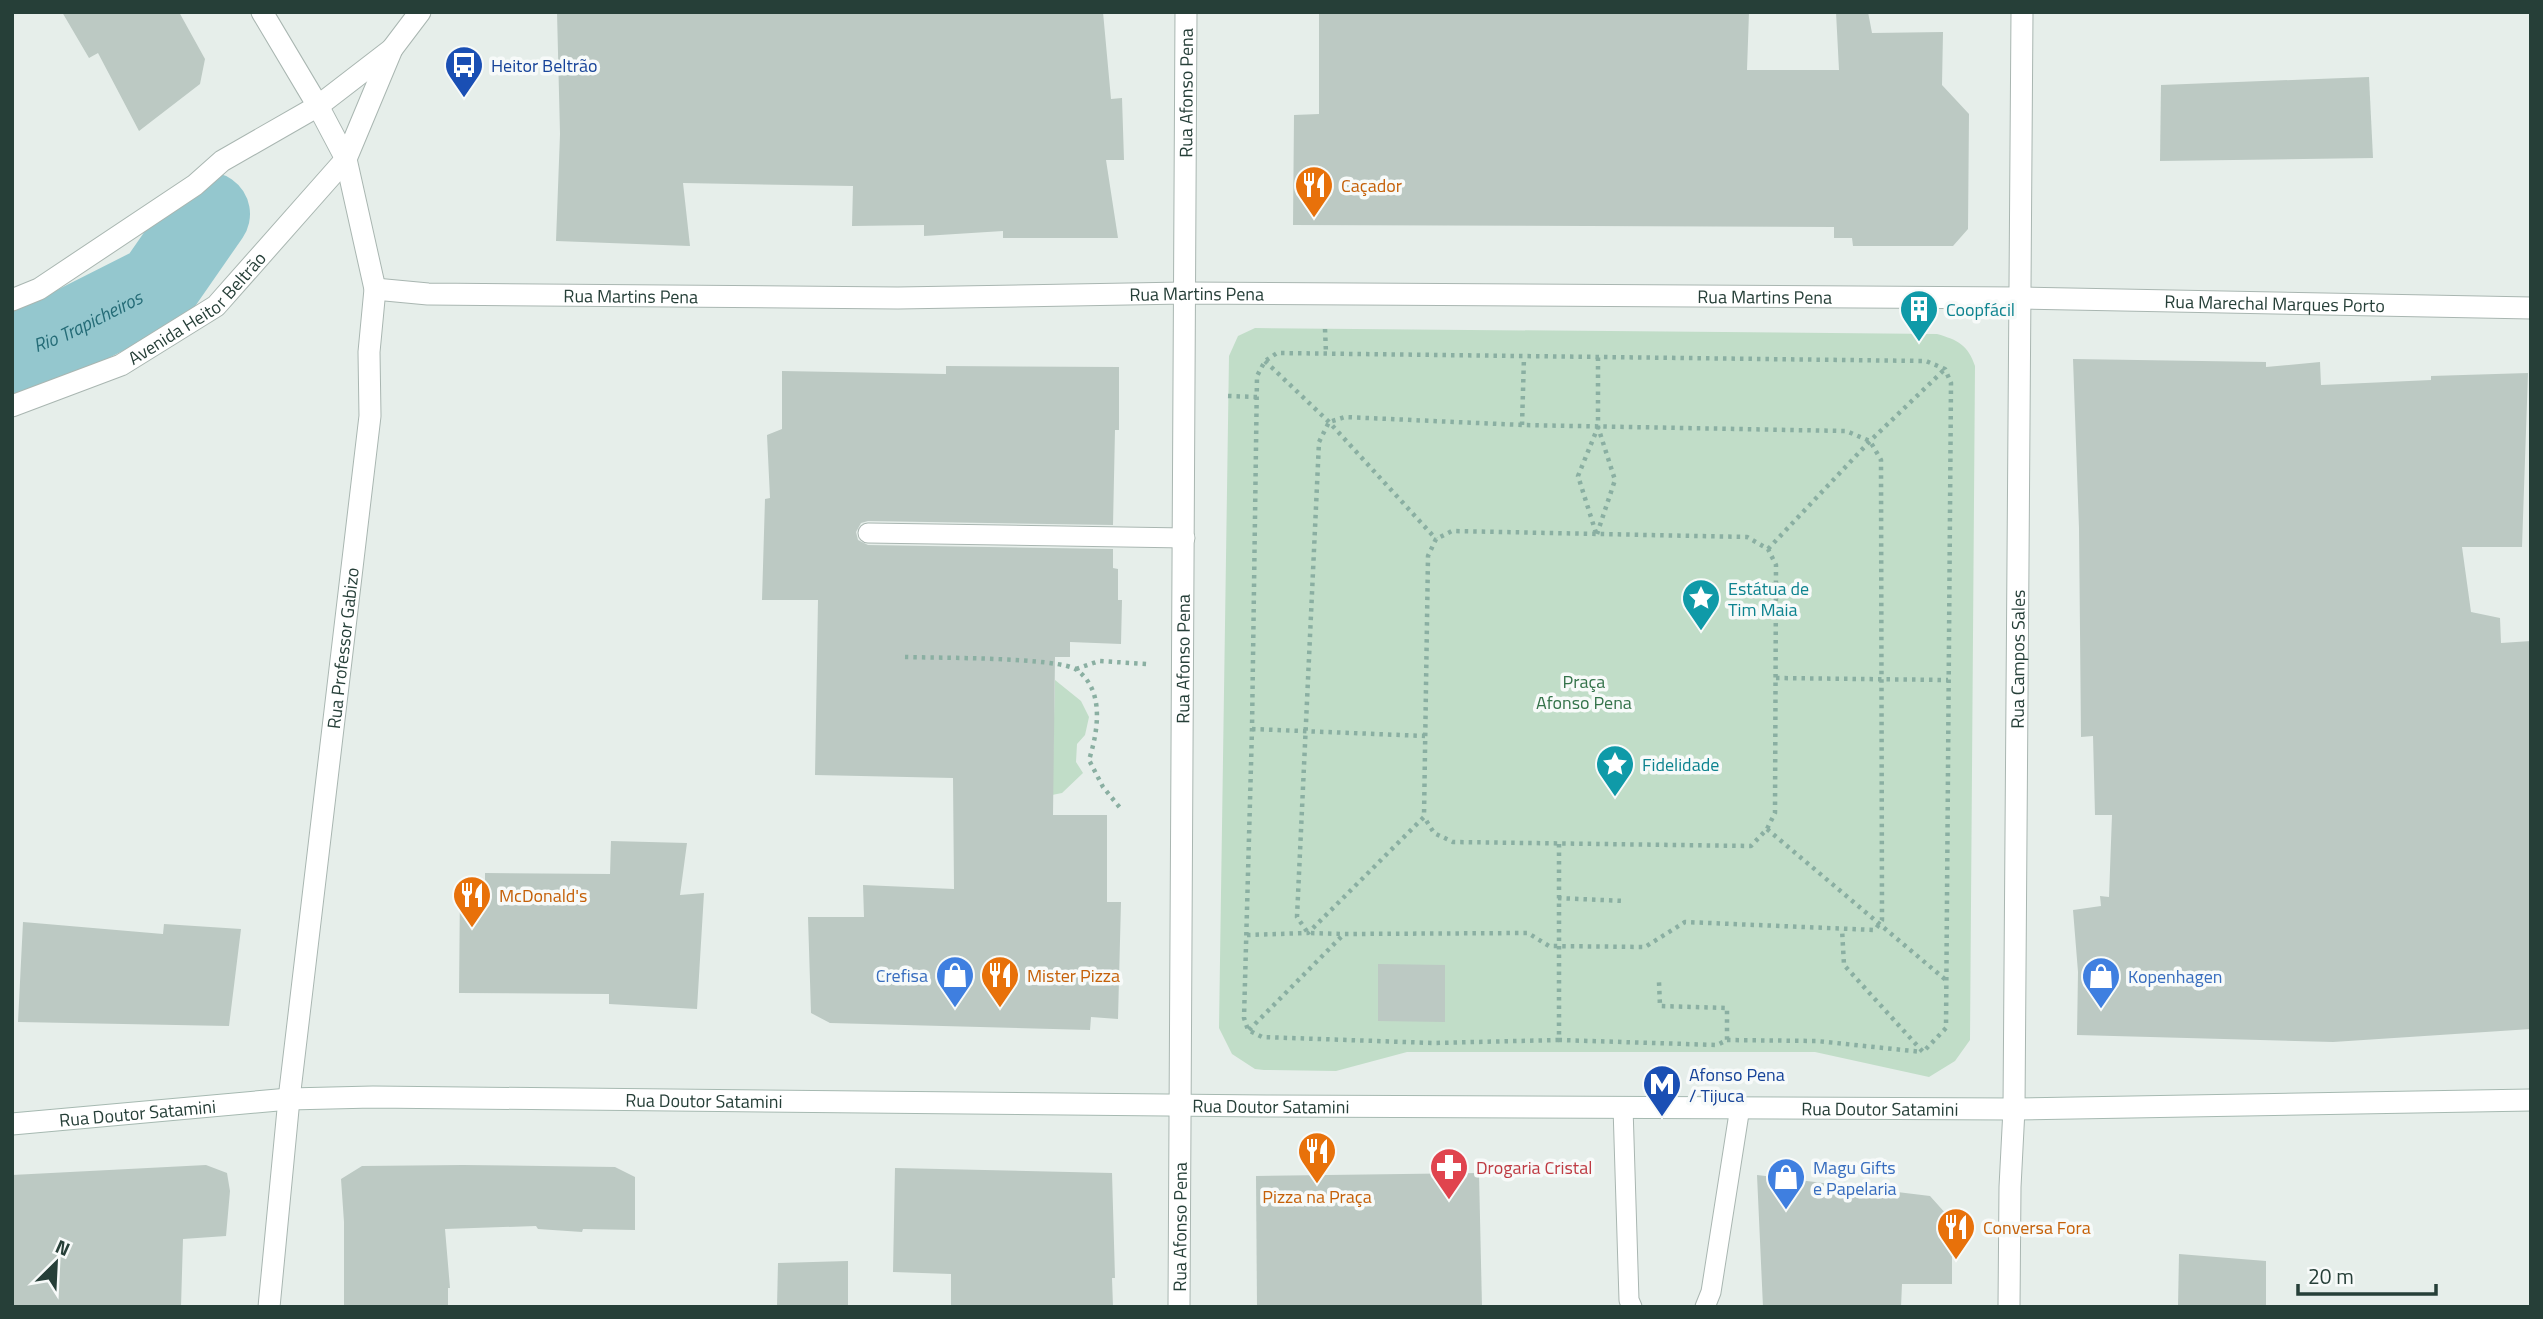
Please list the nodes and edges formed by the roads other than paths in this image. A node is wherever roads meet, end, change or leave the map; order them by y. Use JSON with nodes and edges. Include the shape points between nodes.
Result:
{"nodes":[{"id":1,"x":262,"y":12,"type":"edge"},
{"id":2,"x":420,"y":12,"type":"edge"},
{"id":3,"x":1186,"y":12,"type":"edge"},
{"id":4,"x":2022,"y":12,"type":"edge"},
{"id":5,"x":392,"y":49,"type":"junction"},
{"id":6,"x":318,"y":106,"type":"junction"},
{"id":7,"x":346,"y":159,"type":"junction"},
{"id":8,"x":375,"y":289,"type":"junction"},
{"id":9,"x":1184,"y":293,"type":"junction"},
{"id":10,"x":2019,"y":298,"type":"junction"},
{"id":11,"x":12,"y":300,"type":"edge"},
{"id":12,"x":2531,"y":308,"type":"edge"},
{"id":13,"x":12,"y":406,"type":"edge"},
{"id":14,"x":868,"y":534,"type":"dead end"},
{"id":15,"x":1185,"y":538,"type":"junction"},
{"id":16,"x":289,"y":1099,"type":"junction"},
{"id":17,"x":2531,"y":1100,"type":"edge"},
{"id":18,"x":1179,"y":1105,"type":"junction"},
{"id":19,"x":1623,"y":1107,"type":"junction"},
{"id":20,"x":1740,"y":1107,"type":"junction"},
{"id":21,"x":2014,"y":1109,"type":"junction"},
{"id":22,"x":12,"y":1124,"type":"edge"},
{"id":23,"x":269,"y":1307,"type":"edge"},
{"id":24,"x":1179,"y":1307,"type":"edge"},
{"id":25,"x":1632,"y":1307,"type":"edge"},
{"id":26,"x":1705,"y":1307,"type":"edge"},
{"id":27,"x":2009,"y":1307,"type":"edge"}],
"edges":[{"from":1,"to":6,"type":"street","name":"Rua Professor Gabizo"},
{"from":2,"to":5,"type":"street"},
{"from":3,"to":9,"type":"street","name":"Rua Afonso Pena"},
{"from":4,"to":10,"type":"street","name":"Rua Campos Sales"},
{"from":5,"to":6,"type":"street"},
{"from":5,"to":7,"type":"street","name":"Avenida Heitor Beltrão"},
{"from":6,"to":7,"type":"street","name":"Rua Professor Gabizo"},
{"from":6,"to":11,"type":"street","via":[[222,161],[195,185],[39,289]]},
{"from":7,"to":8,"type":"street","name":"Rua Professor Gabizo"},
{"from":7,"to":13,"type":"street","name":"Avenida Heitor Beltrão","via":[[216,306],[121,365]]},
{"from":8,"to":9,"type":"street","name":"Rua Martins Pena","via":[[898,298]]},
{"from":8,"to":16,"type":"street","name":"Rua Professor Gabizo","via":[[369,352],[370,416]]},
{"from":9,"to":10,"type":"street","name":"Rua Martins Pena"},
{"from":9,"to":15,"type":"street","name":"Rua Afonso Pena"},
{"from":10,"to":12,"type":"street","name":"Rua Marechal Marques Porto"},
{"from":10,"to":21,"type":"street","name":"Rua Campos Sales"},
{"from":14,"to":15,"type":"lane"},
{"from":15,"to":18,"type":"street","name":"Rua Afonso Pena"},
{"from":16,"to":18,"type":"street","name":"Rua Doutor Satamini"},
{"from":16,"to":22,"type":"street","name":"Rua Doutor Satamini"},
{"from":16,"to":23,"type":"street","name":"Rua Professor Gabizo"},
{"from":17,"to":21,"type":"street","name":"Rua Doutor Satamini"},
{"from":18,"to":19,"type":"street","name":"Rua Doutor Satamini"},
{"from":18,"to":24,"type":"street","name":"Rua Afonso Pena"},
{"from":19,"to":20,"type":"street","name":"Rua Doutor Satamini"},
{"from":19,"to":25,"type":"lane"},
{"from":20,"to":21,"type":"street","name":"Rua Doutor Satamini"},
{"from":20,"to":26,"type":"lane"},
{"from":21,"to":27,"type":"street","name":"Rua Campos Sales"}]}
